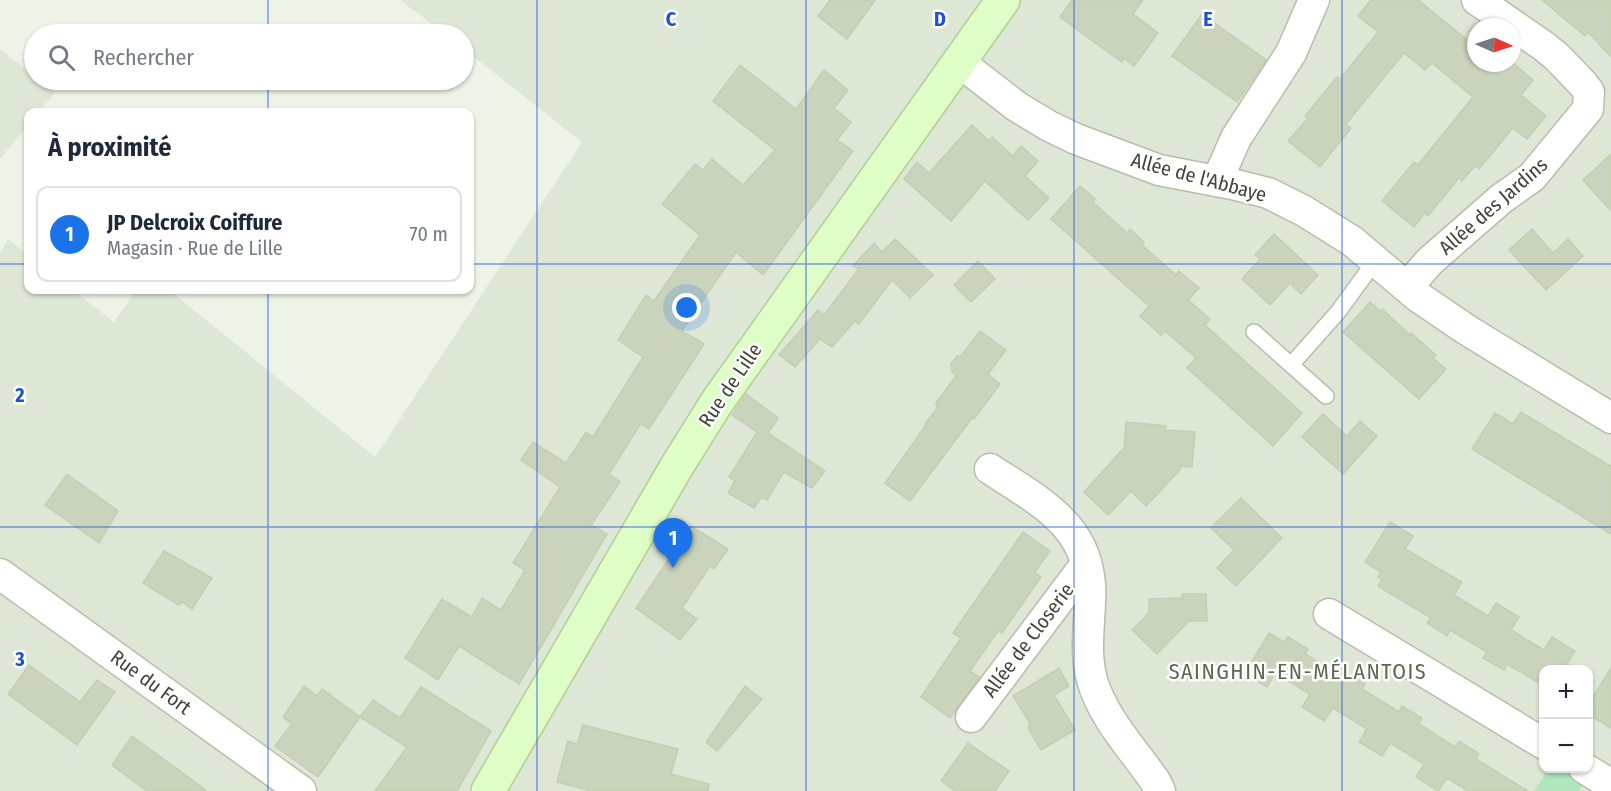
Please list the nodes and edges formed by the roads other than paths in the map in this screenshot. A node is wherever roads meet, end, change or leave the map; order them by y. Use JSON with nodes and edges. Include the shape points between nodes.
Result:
{"nodes":[{"id":1,"x":1003,"y":0,"type":"edge"},
{"id":2,"x":1314,"y":0,"type":"edge"},
{"id":3,"x":1477,"y":0,"type":"edge"},
{"id":4,"x":958,"y":61,"type":"junction"},
{"id":5,"x":1217,"y":181,"type":"junction"},
{"id":6,"x":1376,"y":260,"type":"junction"},
{"id":7,"x":1407,"y":287,"type":"junction"},
{"id":8,"x":1254,"y":332,"type":"dead end"},
{"id":9,"x":1291,"y":365,"type":"junction"},
{"id":10,"x":1326,"y":396,"type":"dead end"},
{"id":11,"x":1611,"y":418,"type":"edge"},
{"id":12,"x":990,"y":469,"type":"dead end"},
{"id":13,"x":1086,"y":564,"type":"junction"},
{"id":14,"x":0,"y":573,"type":"edge"},
{"id":15,"x":1329,"y":614,"type":"dead end"},
{"id":16,"x":971,"y":717,"type":"dead end"},
{"id":17,"x":1539,"y":741,"type":"edge"},
{"id":18,"x":1591,"y":773,"type":"edge"},
{"id":19,"x":1608,"y":786,"type":"edge"},
{"id":20,"x":301,"y":791,"type":"edge"},
{"id":21,"x":488,"y":791,"type":"edge"},
{"id":22,"x":1160,"y":791,"type":"edge"}],
"edges":[{"from":1,"to":4,"type":"main road","name":"Rue de Lille"},
{"from":2,"to":5,"type":"street","via":[[1295,46],[1236,138]]},
{"from":3,"to":7,"type":"street","name":"Allée des Jardins","via":[[1563,64],[1589,92],[1588,109],[1532,177],[1430,261]]},
{"from":4,"to":5,"type":"street","name":"Allée de l'Abbaye","via":[[1016,106],[1076,139],[1159,170]]},
{"from":4,"to":21,"type":"main road","name":"Rue de Lille","via":[[717,402]]},
{"from":5,"to":6,"type":"street","name":"Allée de l'Abbaye","via":[[1285,201],[1337,231]]},
{"from":6,"to":7,"type":"street","name":"Allée de l'Abbaye"},
{"from":6,"to":9,"type":"lane","via":[[1338,312]]},
{"from":7,"to":11,"type":"street","name":"Allée de l'Abbaye","via":[[1495,348]]},
{"from":8,"to":9,"type":"lane"},
{"from":9,"to":10,"type":"lane"},
{"from":12,"to":13,"type":"street","name":"Allée de Closerie","via":[[1044,504],[1065,523]]},
{"from":13,"to":16,"type":"street","name":"Allée de Closerie"},
{"from":13,"to":22,"type":"street","name":"Allée de Closerie","via":[[1090,589],[1087,643],[1092,681],[1108,714]]},
{"from":14,"to":20,"type":"street","name":"Rue du Fort"},
{"from":15,"to":17,"type":"street"},
{"from":18,"to":19,"type":"street"}]}
